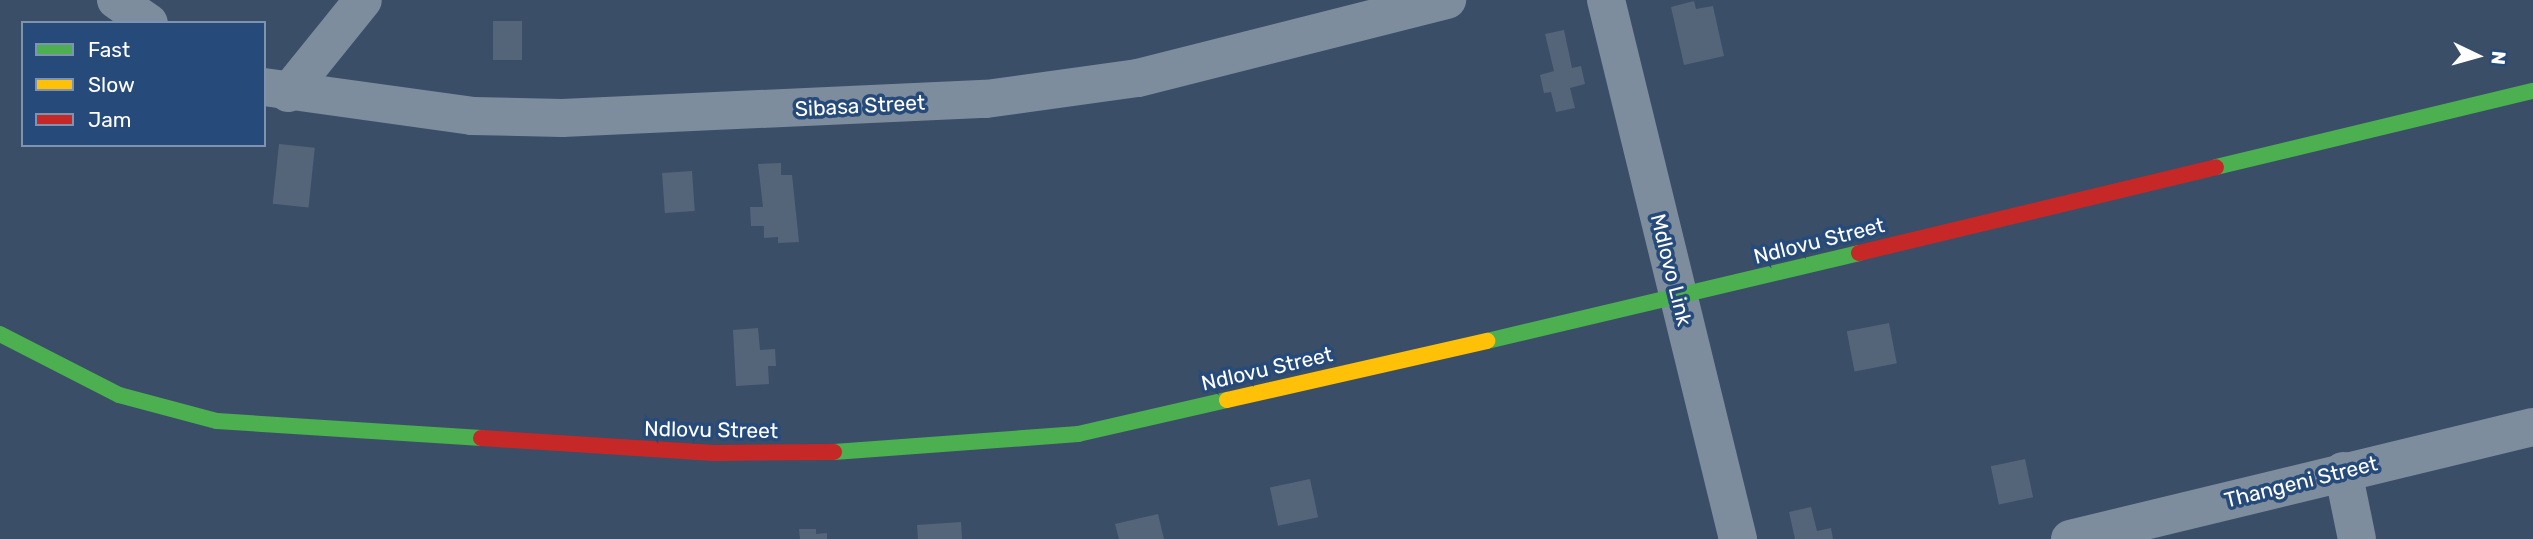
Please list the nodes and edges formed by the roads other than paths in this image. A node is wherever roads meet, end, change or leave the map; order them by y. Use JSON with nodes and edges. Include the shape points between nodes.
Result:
{"nodes":[{"id":1,"x":116,"y":0,"type":"edge"},
{"id":2,"x":363,"y":0,"type":"edge"},
{"id":3,"x":1447,"y":0,"type":"edge"},
{"id":4,"x":1606,"y":0,"type":"edge"},
{"id":5,"x":146,"y":21,"type":"edge"},
{"id":6,"x":276,"y":90,"type":"edge"},
{"id":7,"x":2533,"y":91,"type":"edge"},
{"id":8,"x":1677,"y":296,"type":"junction"},
{"id":9,"x":0,"y":334,"type":"edge"},
{"id":10,"x":2533,"y":427,"type":"edge"},
{"id":11,"x":2343,"y":471,"type":"junction"},
{"id":12,"x":1738,"y":539,"type":"edge"},
{"id":13,"x":2070,"y":539,"type":"edge"},
{"id":14,"x":2357,"y":539,"type":"edge"}],
"edges":[{"from":1,"to":5,"type":"street"},
{"from":2,"to":6,"type":"street"},
{"from":3,"to":6,"type":"street","name":"Sibasa Street","via":[[1138,78],[986,99],[562,118],[472,116]]},
{"from":4,"to":8,"type":"street","name":"Mdlovo Link"},
{"from":7,"to":8,"type":"street","name":"Ndlovu Street"},
{"from":8,"to":9,"type":"street","name":"Ndlovu Street","via":[[1078,433],[869,452],[714,453],[217,421],[119,395]]},
{"from":8,"to":12,"type":"street","name":"Mdlovo Link"},
{"from":10,"to":11,"type":"street","name":"Thangeni Street"},
{"from":11,"to":13,"type":"street","name":"Thangeni Street"},
{"from":11,"to":14,"type":"street"}]}
